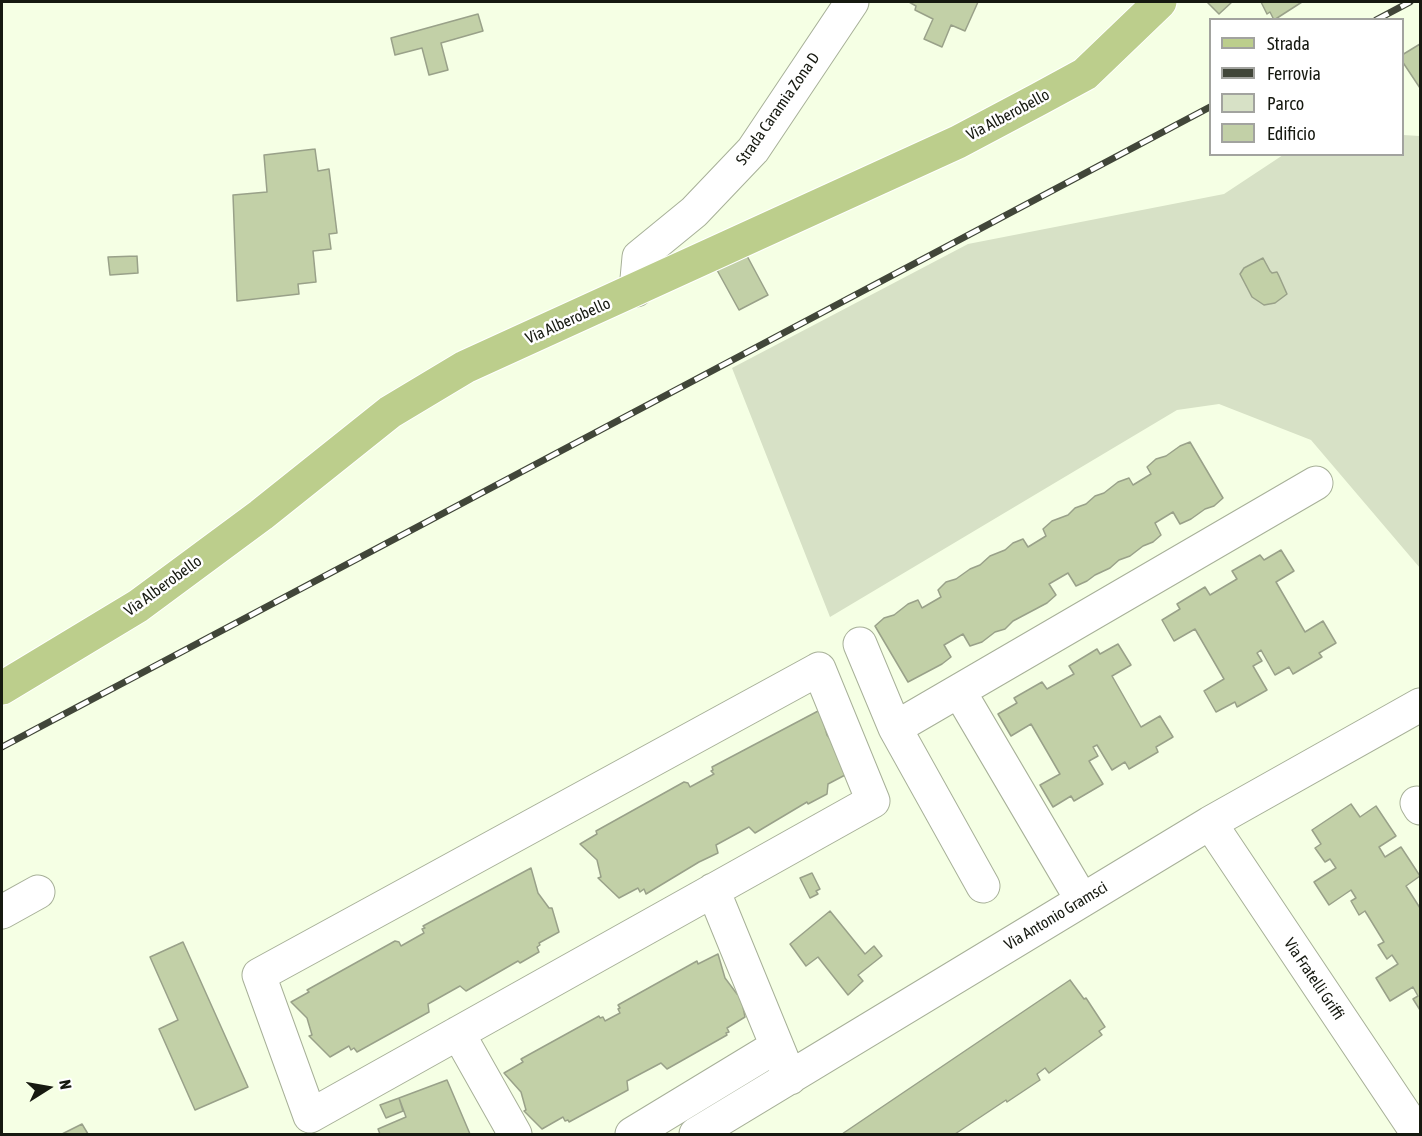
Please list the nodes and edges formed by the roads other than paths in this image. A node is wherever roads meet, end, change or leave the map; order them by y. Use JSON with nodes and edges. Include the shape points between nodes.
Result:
{"nodes":[{"id":1,"x":852,"y":2,"type":"edge"},
{"id":2,"x":1160,"y":2,"type":"edge"},
{"id":3,"x":636,"y":290,"type":"junction"},
{"id":4,"x":1316,"y":483,"type":"dead end"},
{"id":5,"x":860,"y":644,"type":"dead end"},
{"id":6,"x":2,"y":688,"type":"edge"},
{"id":7,"x":960,"y":691,"type":"junction"},
{"id":8,"x":1420,"y":705,"type":"edge"},
{"id":9,"x":895,"y":728,"type":"junction"},
{"id":10,"x":1210,"y":823,"type":"junction"},
{"id":11,"x":983,"y":886,"type":"dead end"},
{"id":12,"x":713,"y":890,"type":"junction"},
{"id":13,"x":38,"y":892,"type":"dead end"},
{"id":14,"x":1082,"y":900,"type":"junction"},
{"id":15,"x":2,"y":912,"type":"edge"},
{"id":16,"x":458,"y":1033,"type":"junction"},
{"id":17,"x":777,"y":1046,"type":"junction"},
{"id":18,"x":790,"y":1078,"type":"junction"},
{"id":19,"x":515,"y":1134,"type":"edge"},
{"id":20,"x":632,"y":1134,"type":"edge"},
{"id":21,"x":696,"y":1134,"type":"edge"},
{"id":22,"x":1418,"y":1134,"type":"edge"}],
"edges":[{"from":1,"to":3,"type":"street","name":"Strada Caramia Zona D","via":[[753,150],[694,212],[639,257]]},
{"from":2,"to":3,"type":"main road","name":"Via Alberobello","via":[[1084,74],[1048,94],[958,142]]},
{"from":3,"to":6,"type":"main road","name":"Via Alberobello","via":[[465,367],[390,412],[138,606]]},
{"from":4,"to":7,"type":"street"},
{"from":5,"to":9,"type":"street"},
{"from":7,"to":9,"type":"street"},
{"from":7,"to":14,"type":"street"},
{"from":8,"to":10,"type":"street","name":"Via Antonio Gramsci"},
{"from":9,"to":11,"type":"street"},
{"from":10,"to":14,"type":"street","name":"Via Antonio Gramsci"},
{"from":10,"to":22,"type":"street","name":"Via Fratelli Griffi"},
{"from":12,"to":16,"type":"street"},
{"from":12,"to":16,"type":"street","via":[[873,801],[819,669],[259,975],[310,1116]]},
{"from":12,"to":17,"type":"street"},
{"from":13,"to":15,"type":"street"},
{"from":14,"to":18,"type":"street","name":"Via Antonio Gramsci"},
{"from":16,"to":19,"type":"street"},
{"from":17,"to":18,"type":"street"},
{"from":17,"to":20,"type":"street"},
{"from":18,"to":21,"type":"street","name":"Via Antonio Gramsci"}]}
